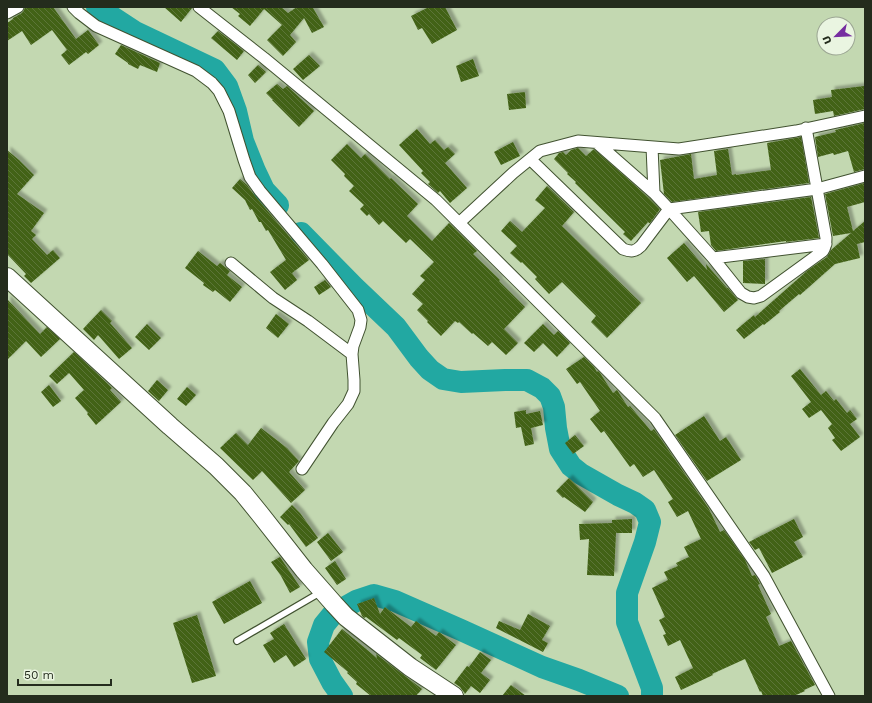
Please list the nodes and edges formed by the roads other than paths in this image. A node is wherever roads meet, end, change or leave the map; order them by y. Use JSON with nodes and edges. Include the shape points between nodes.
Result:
{"nodes":[{"id":1,"x":18,"y":7,"type":"edge"},
{"id":2,"x":73,"y":7,"type":"edge"},
{"id":3,"x":199,"y":7,"type":"edge"},
{"id":4,"x":7,"y":13,"type":"edge"},
{"id":5,"x":865,"y":116,"type":"edge"},
{"id":6,"x":806,"y":128,"type":"junction"},
{"id":7,"x":597,"y":143,"type":"junction"},
{"id":8,"x":652,"y":147,"type":"junction"},
{"id":9,"x":530,"y":159,"type":"junction"},
{"id":10,"x":865,"y":176,"type":"edge"},
{"id":11,"x":817,"y":189,"type":"junction"},
{"id":12,"x":654,"y":193,"type":"junction"},
{"id":13,"x":669,"y":209,"type":"junction"},
{"id":14,"x":459,"y":223,"type":"junction"},
{"id":15,"x":826,"y":244,"type":"junction"},
{"id":16,"x":713,"y":258,"type":"junction"},
{"id":17,"x":230,"y":263,"type":"dead end"},
{"id":18,"x":7,"y":277,"type":"edge"},
{"id":19,"x":352,"y":354,"type":"junction"},
{"id":20,"x":302,"y":469,"type":"dead end"},
{"id":21,"x":328,"y":598,"type":"junction"},
{"id":22,"x":237,"y":641,"type":"dead end"},
{"id":23,"x":454,"y":696,"type":"edge"},
{"id":24,"x":828,"y":696,"type":"edge"}],
"edges":[{"from":1,"to":4,"type":"street"},
{"from":2,"to":19,"type":"street","via":[[96,26],[196,71],[219,91],[229,111],[250,177],[358,310],[361,320]]},
{"from":3,"to":14,"type":"street","via":[[436,200]]},
{"from":5,"to":6,"type":"street"},
{"from":6,"to":8,"type":"street","via":[[679,149]]},
{"from":6,"to":11,"type":"street"},
{"from":7,"to":8,"type":"street"},
{"from":7,"to":9,"type":"street","via":[[578,141],[540,151]]},
{"from":7,"to":12,"type":"street"},
{"from":8,"to":12,"type":"street"},
{"from":9,"to":13,"type":"street","via":[[623,249],[630,252],[641,246]]},
{"from":9,"to":14,"type":"street"},
{"from":10,"to":11,"type":"street"},
{"from":11,"to":13,"type":"street"},
{"from":11,"to":15,"type":"street"},
{"from":12,"to":13,"type":"street"},
{"from":13,"to":16,"type":"street"},
{"from":14,"to":24,"type":"street","via":[[655,418],[764,576]]},
{"from":15,"to":16,"type":"street"},
{"from":15,"to":16,"type":"street","via":[[823,252],[761,296],[754,298],[748,298],[741,293]]},
{"from":17,"to":19,"type":"street","via":[[273,298]]},
{"from":18,"to":21,"type":"main road","via":[[243,493]]},
{"from":19,"to":20,"type":"street","via":[[354,391],[348,404]]},
{"from":21,"to":22,"type":"lane"},
{"from":21,"to":23,"type":"main road","via":[[346,617],[410,667]]}]}
